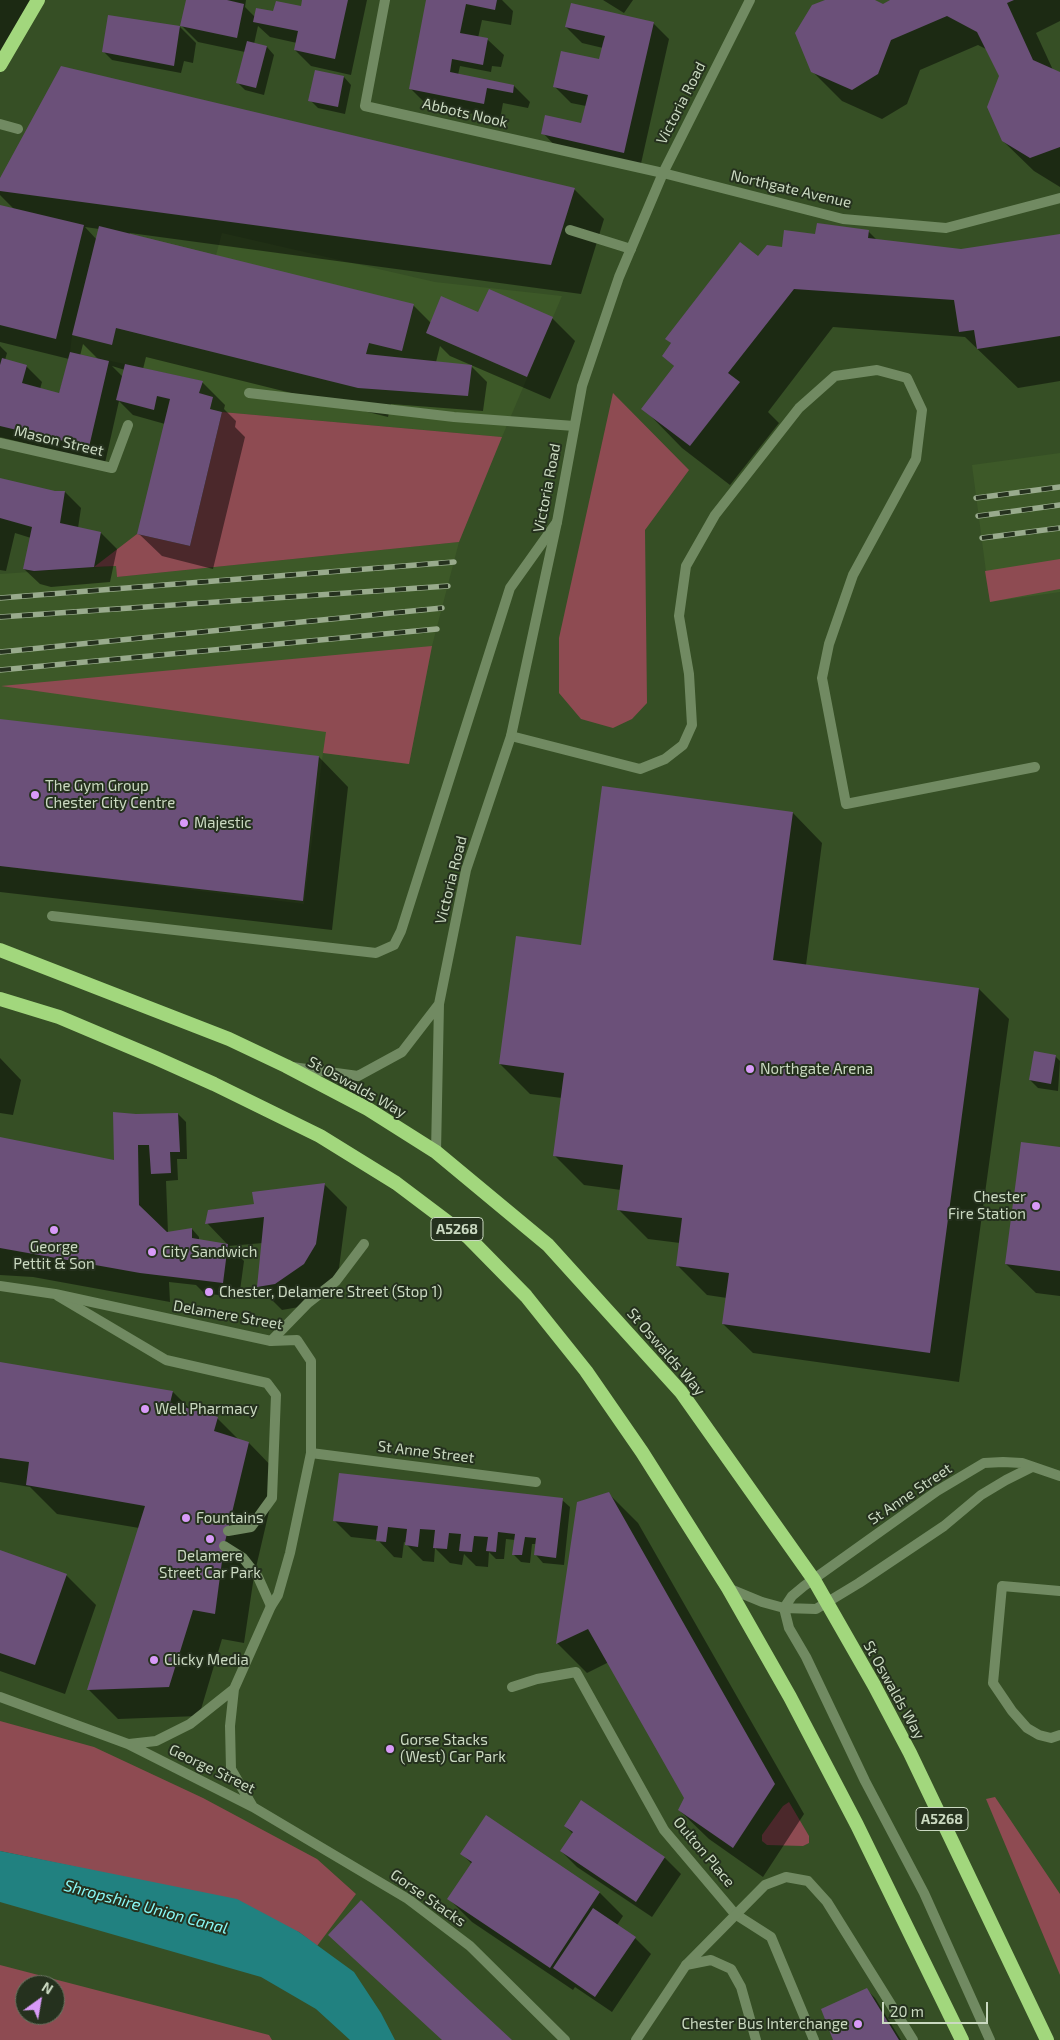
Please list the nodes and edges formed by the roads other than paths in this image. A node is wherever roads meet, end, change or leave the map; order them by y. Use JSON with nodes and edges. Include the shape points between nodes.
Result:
{"nodes":[{"id":1,"x":38,"y":0,"type":"edge"},
{"id":2,"x":384,"y":0,"type":"edge"},
{"id":3,"x":750,"y":0,"type":"edge"},
{"id":4,"x":0,"y":65,"type":"edge"},
{"id":5,"x":0,"y":124,"type":"edge"},
{"id":6,"x":18,"y":129,"type":"dead end"},
{"id":7,"x":663,"y":173,"type":"junction"},
{"id":8,"x":1060,"y":198,"type":"edge"},
{"id":9,"x":570,"y":230,"type":"dead end"},
{"id":10,"x":631,"y":249,"type":"junction"},
{"id":11,"x":249,"y":393,"type":"dead end"},
{"id":12,"x":128,"y":425,"type":"dead end"},
{"id":13,"x":574,"y":426,"type":"junction"},
{"id":14,"x":0,"y":443,"type":"edge"},
{"id":15,"x":556,"y":522,"type":"junction"},
{"id":16,"x":511,"y":736,"type":"junction"},
{"id":17,"x":1035,"y":767,"type":"dead end"},
{"id":18,"x":52,"y":916,"type":"dead end"},
{"id":19,"x":0,"y":950,"type":"edge"},
{"id":20,"x":0,"y":998,"type":"edge"},
{"id":21,"x":439,"y":1004,"type":"junction"},
{"id":22,"x":286,"y":1066,"type":"junction"},
{"id":23,"x":436,"y":1152,"type":"junction"},
{"id":24,"x":364,"y":1244,"type":"dead end"},
{"id":25,"x":0,"y":1286,"type":"edge"},
{"id":26,"x":56,"y":1294,"type":"junction"},
{"id":27,"x":270,"y":1341,"type":"junction"},
{"id":28,"x":311,"y":1453,"type":"junction"},
{"id":29,"x":1032,"y":1467,"type":"junction"},
{"id":30,"x":1060,"y":1475,"type":"edge"},
{"id":31,"x":536,"y":1482,"type":"dead end"},
{"id":32,"x":228,"y":1530,"type":"dead end"},
{"id":33,"x":224,"y":1546,"type":"dead end"},
{"id":34,"x":814,"y":1580,"type":"junction"},
{"id":35,"x":728,"y":1588,"type":"junction"},
{"id":36,"x":1060,"y":1591,"type":"edge"},
{"id":37,"x":827,"y":1603,"type":"junction"},
{"id":38,"x":271,"y":1606,"type":"junction"},
{"id":39,"x":784,"y":1608,"type":"junction"},
{"id":40,"x":512,"y":1687,"type":"dead end"},
{"id":41,"x":234,"y":1689,"type":"junction"},
{"id":42,"x":0,"y":1697,"type":"edge"},
{"id":43,"x":190,"y":1724,"type":"joint"},
{"id":44,"x":1060,"y":1735,"type":"edge"},
{"id":45,"x":128,"y":1744,"type":"junction"},
{"id":46,"x":230,"y":1747,"type":"joint"},
{"id":47,"x":254,"y":1807,"type":"junction"},
{"id":48,"x":735,"y":1914,"type":"junction"},
{"id":49,"x":686,"y":1965,"type":"junction"},
{"id":50,"x":565,"y":2040,"type":"edge"},
{"id":51,"x":636,"y":2040,"type":"edge"},
{"id":52,"x":756,"y":2040,"type":"edge"},
{"id":53,"x":814,"y":2040,"type":"edge"},
{"id":54,"x":913,"y":2040,"type":"edge"},
{"id":55,"x":962,"y":2040,"type":"edge"},
{"id":56,"x":990,"y":2040,"type":"edge"},
{"id":57,"x":1047,"y":2040,"type":"edge"}],
"edges":[{"from":1,"to":4,"type":"highway"},
{"from":2,"to":7,"type":"street","name":"Abbots Nook","via":[[365,106]]},
{"from":3,"to":7,"type":"street","name":"Victoria Road"},
{"from":5,"to":6,"type":"street"},
{"from":7,"to":8,"type":"street","name":"Northgate Avenue","via":[[843,219],[946,228]]},
{"from":7,"to":10,"type":"street","name":"Victoria Road"},
{"from":9,"to":10,"type":"street"},
{"from":10,"to":13,"type":"street","name":"Victoria Road","via":[[582,386]]},
{"from":11,"to":13,"type":"street","via":[[454,417]]},
{"from":12,"to":14,"type":"street","name":"Mason Street","via":[[112,468]]},
{"from":13,"to":15,"type":"street","name":"Victoria Road"},
{"from":15,"to":16,"type":"street","name":"Victoria Road"},
{"from":15,"to":18,"type":"street","via":[[510,588],[394,945],[376,953]]},
{"from":16,"to":17,"type":"street","via":[[640,769],[665,759],[683,745],[692,725],[689,674],[680,616],[686,566],[716,514],[799,408],[835,376],[876,370],[907,378],[922,410],[916,459],[853,575],[829,644],[822,678],[846,804]]},
{"from":16,"to":21,"type":"street","name":"Victoria Road","via":[[466,870]]},
{"from":19,"to":22,"type":"highway","name":"St Oswalds Way","number":"A5268","via":[[229,1039]]},
{"from":20,"to":35,"type":"highway","number":"A5268","via":[[60,1017],[156,1058],[320,1136],[396,1183],[469,1238],[526,1296],[586,1372],[646,1458]]},
{"from":21,"to":22,"type":"street","name":"Victoria Road","via":[[402,1052],[358,1076]]},
{"from":21,"to":23,"type":"street","name":"Victoria Road"},
{"from":22,"to":23,"type":"highway","name":"St Oswalds Way","number":"A5268","via":[[368,1109]]},
{"from":23,"to":34,"type":"highway","name":"St Oswalds Way","number":"A5268","via":[[548,1245],[675,1385]]},
{"from":24,"to":27,"type":"street","via":[[336,1281],[308,1303]]},
{"from":25,"to":26,"type":"street","name":"Delamere Street"},
{"from":26,"to":27,"type":"street","name":"Delamere Street"},
{"from":26,"to":32,"type":"street","via":[[166,1360],[267,1383],[276,1394],[272,1498],[251,1526]]},
{"from":27,"to":28,"type":"street","name":"Delamere Street","via":[[296,1340],[311,1361]]},
{"from":28,"to":31,"type":"street","name":"St Anne Street"},
{"from":28,"to":38,"type":"street","name":"Delamere Street","via":[[290,1553],[278,1595]]},
{"from":29,"to":30,"type":"street","name":"St Anne Street"},
{"from":29,"to":34,"type":"street","name":"St Anne Street","via":[[1022,1463],[984,1463],[937,1491]]},
{"from":29,"to":37,"type":"street","via":[[981,1495],[944,1526]]},
{"from":33,"to":38,"type":"street","via":[[243,1558],[258,1577]]},
{"from":34,"to":37,"type":"highway","name":"St Oswalds Way","number":"A5268"},
{"from":34,"to":39,"type":"street","name":"St Anne Street","via":[[792,1596]]},
{"from":35,"to":39,"type":"street"},
{"from":35,"to":55,"type":"highway","number":"A5268","via":[[857,1825]]},
{"from":36,"to":44,"type":"street","via":[[1002,1586],[992,1683],[1027,1728],[1050,1738]]},
{"from":37,"to":39,"type":"street","via":[[816,1609]]},
{"from":37,"to":57,"type":"highway","name":"St Oswalds Way","number":"A5268","via":[[910,1753]]},
{"from":38,"to":41,"type":"street","name":"Delamere Street"},
{"from":39,"to":56,"type":"street","via":[[789,1628],[924,1893]]},
{"from":40,"to":48,"type":"street","name":"Oulton Place","via":[[576,1672],[664,1830]]},
{"from":41,"to":43,"type":"street","name":"Delamere Street"},
{"from":41,"to":46,"type":"street","name":"Delamere Street"},
{"from":42,"to":45,"type":"street","name":"George Street"},
{"from":43,"to":45,"type":"street","name":"George Street","via":[[156,1741]]},
{"from":45,"to":47,"type":"street","name":"George Street"},
{"from":46,"to":47,"type":"street","name":"George Street","via":[[231,1769]]},
{"from":47,"to":50,"type":"street","name":"Gorse Stacks","via":[[408,1899],[470,1946]]},
{"from":48,"to":49,"type":"street"},
{"from":48,"to":53,"type":"street","via":[[771,1937]]},
{"from":48,"to":54,"type":"street","via":[[764,1885],[786,1877],[808,1882],[827,1902]]},
{"from":49,"to":51,"type":"street"},
{"from":49,"to":52,"type":"street","via":[[711,1960],[731,1968],[741,1987]]}]}
